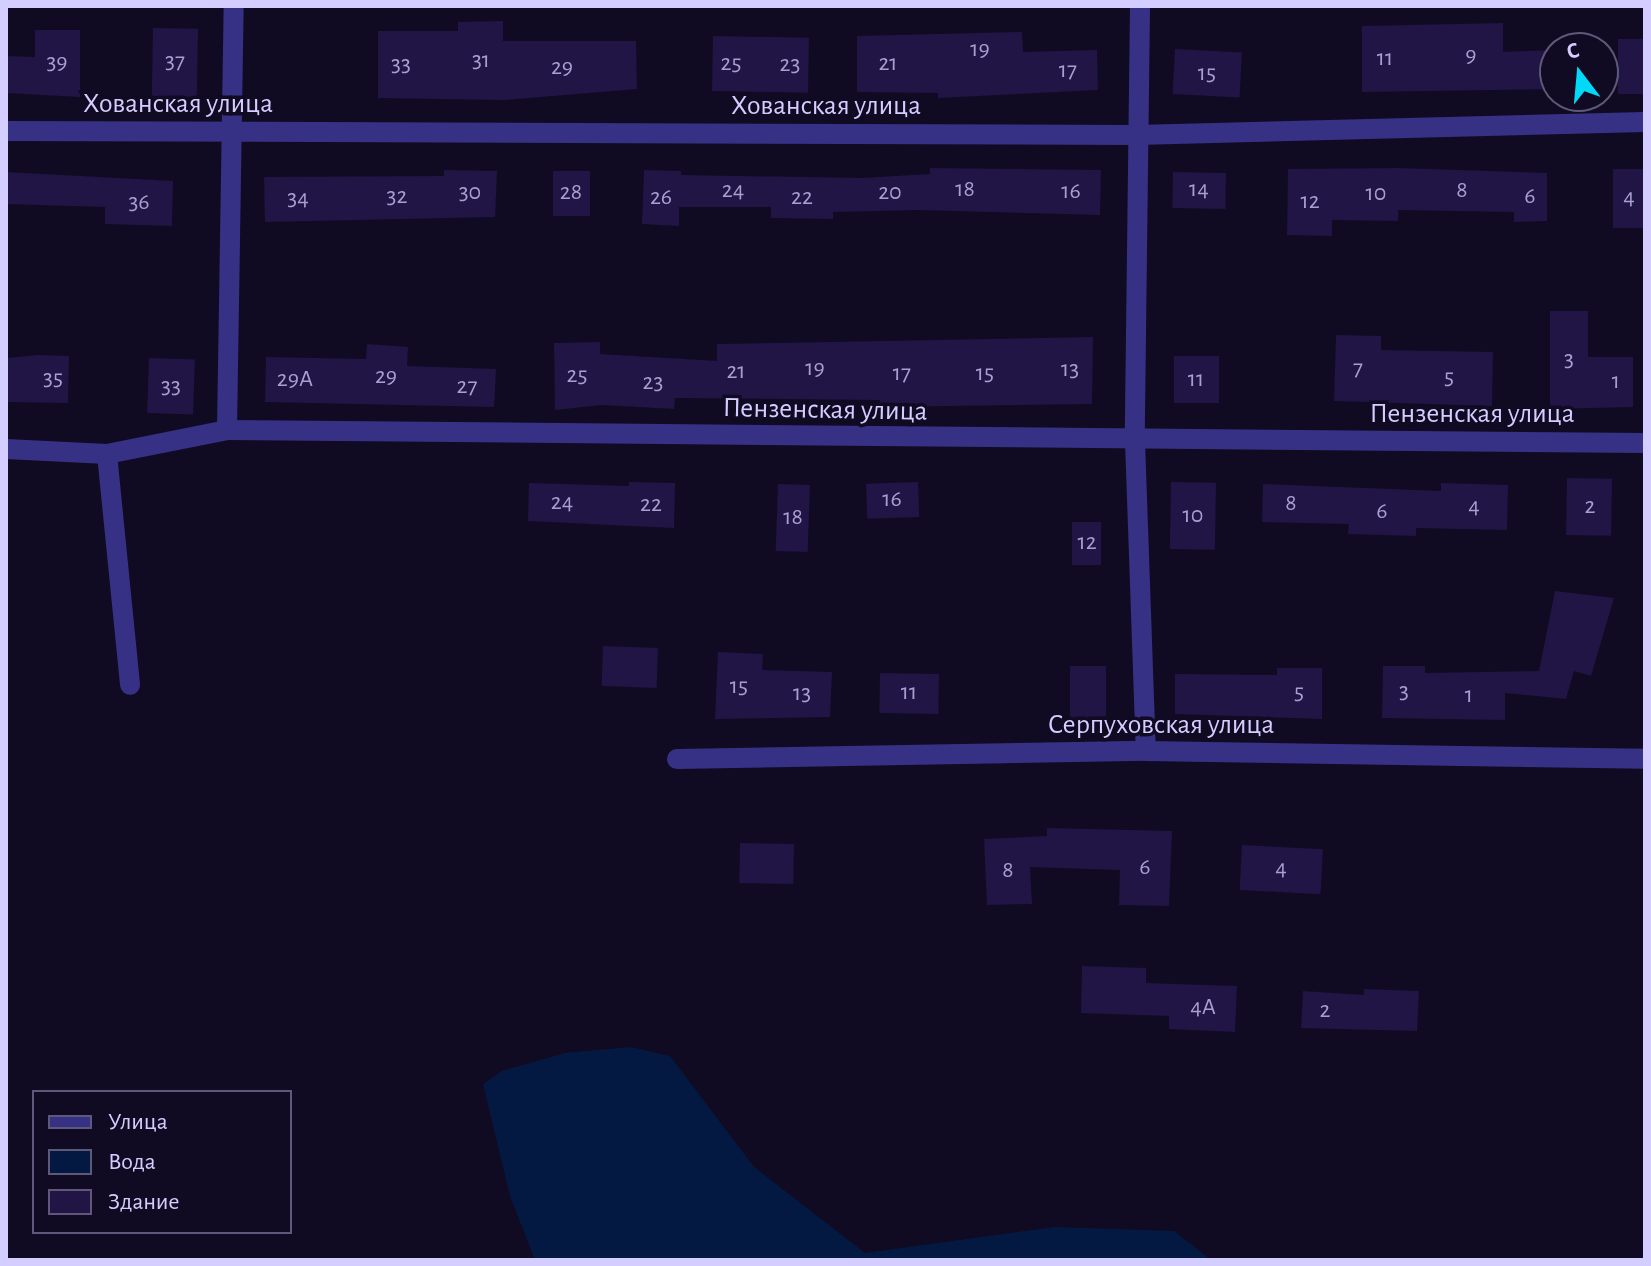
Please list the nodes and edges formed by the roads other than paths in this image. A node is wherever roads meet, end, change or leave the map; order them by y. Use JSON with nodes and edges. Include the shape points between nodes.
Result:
{"nodes":[{"id":1,"x":234,"y":6,"type":"edge"},
{"id":2,"x":1140,"y":6,"type":"edge"},
{"id":3,"x":1645,"y":122,"type":"edge"},
{"id":4,"x":6,"y":131,"type":"edge"},
{"id":5,"x":232,"y":132,"type":"junction"},
{"id":6,"x":1136,"y":135,"type":"junction"},
{"id":7,"x":227,"y":430,"type":"junction"},
{"id":8,"x":1135,"y":441,"type":"junction"},
{"id":9,"x":1645,"y":443,"type":"edge"},
{"id":10,"x":6,"y":449,"type":"edge"},
{"id":11,"x":107,"y":454,"type":"junction"},
{"id":12,"x":130,"y":685,"type":"dead end"},
{"id":13,"x":1146,"y":751,"type":"junction"},
{"id":14,"x":677,"y":759,"type":"dead end"},
{"id":15,"x":1645,"y":759,"type":"edge"}],
"edges":[{"from":1,"to":5,"type":"street"},
{"from":2,"to":6,"type":"street"},
{"from":3,"to":6,"type":"street","name":"Хованская улица"},
{"from":4,"to":5,"type":"street","name":"Хованская улица"},
{"from":5,"to":6,"type":"street","name":"Хованская улица"},
{"from":5,"to":7,"type":"street"},
{"from":6,"to":8,"type":"street"},
{"from":7,"to":8,"type":"street","name":"Пензенская улица"},
{"from":7,"to":11,"type":"street","name":"Пензенская улица"},
{"from":8,"to":9,"type":"street","name":"Пензенская улица"},
{"from":8,"to":13,"type":"street"},
{"from":10,"to":11,"type":"street","name":"Пензенская улица"},
{"from":11,"to":12,"type":"street"},
{"from":13,"to":14,"type":"street","name":"Серпуховская улица"},
{"from":13,"to":15,"type":"street","name":"Серпуховская улица"}]}
